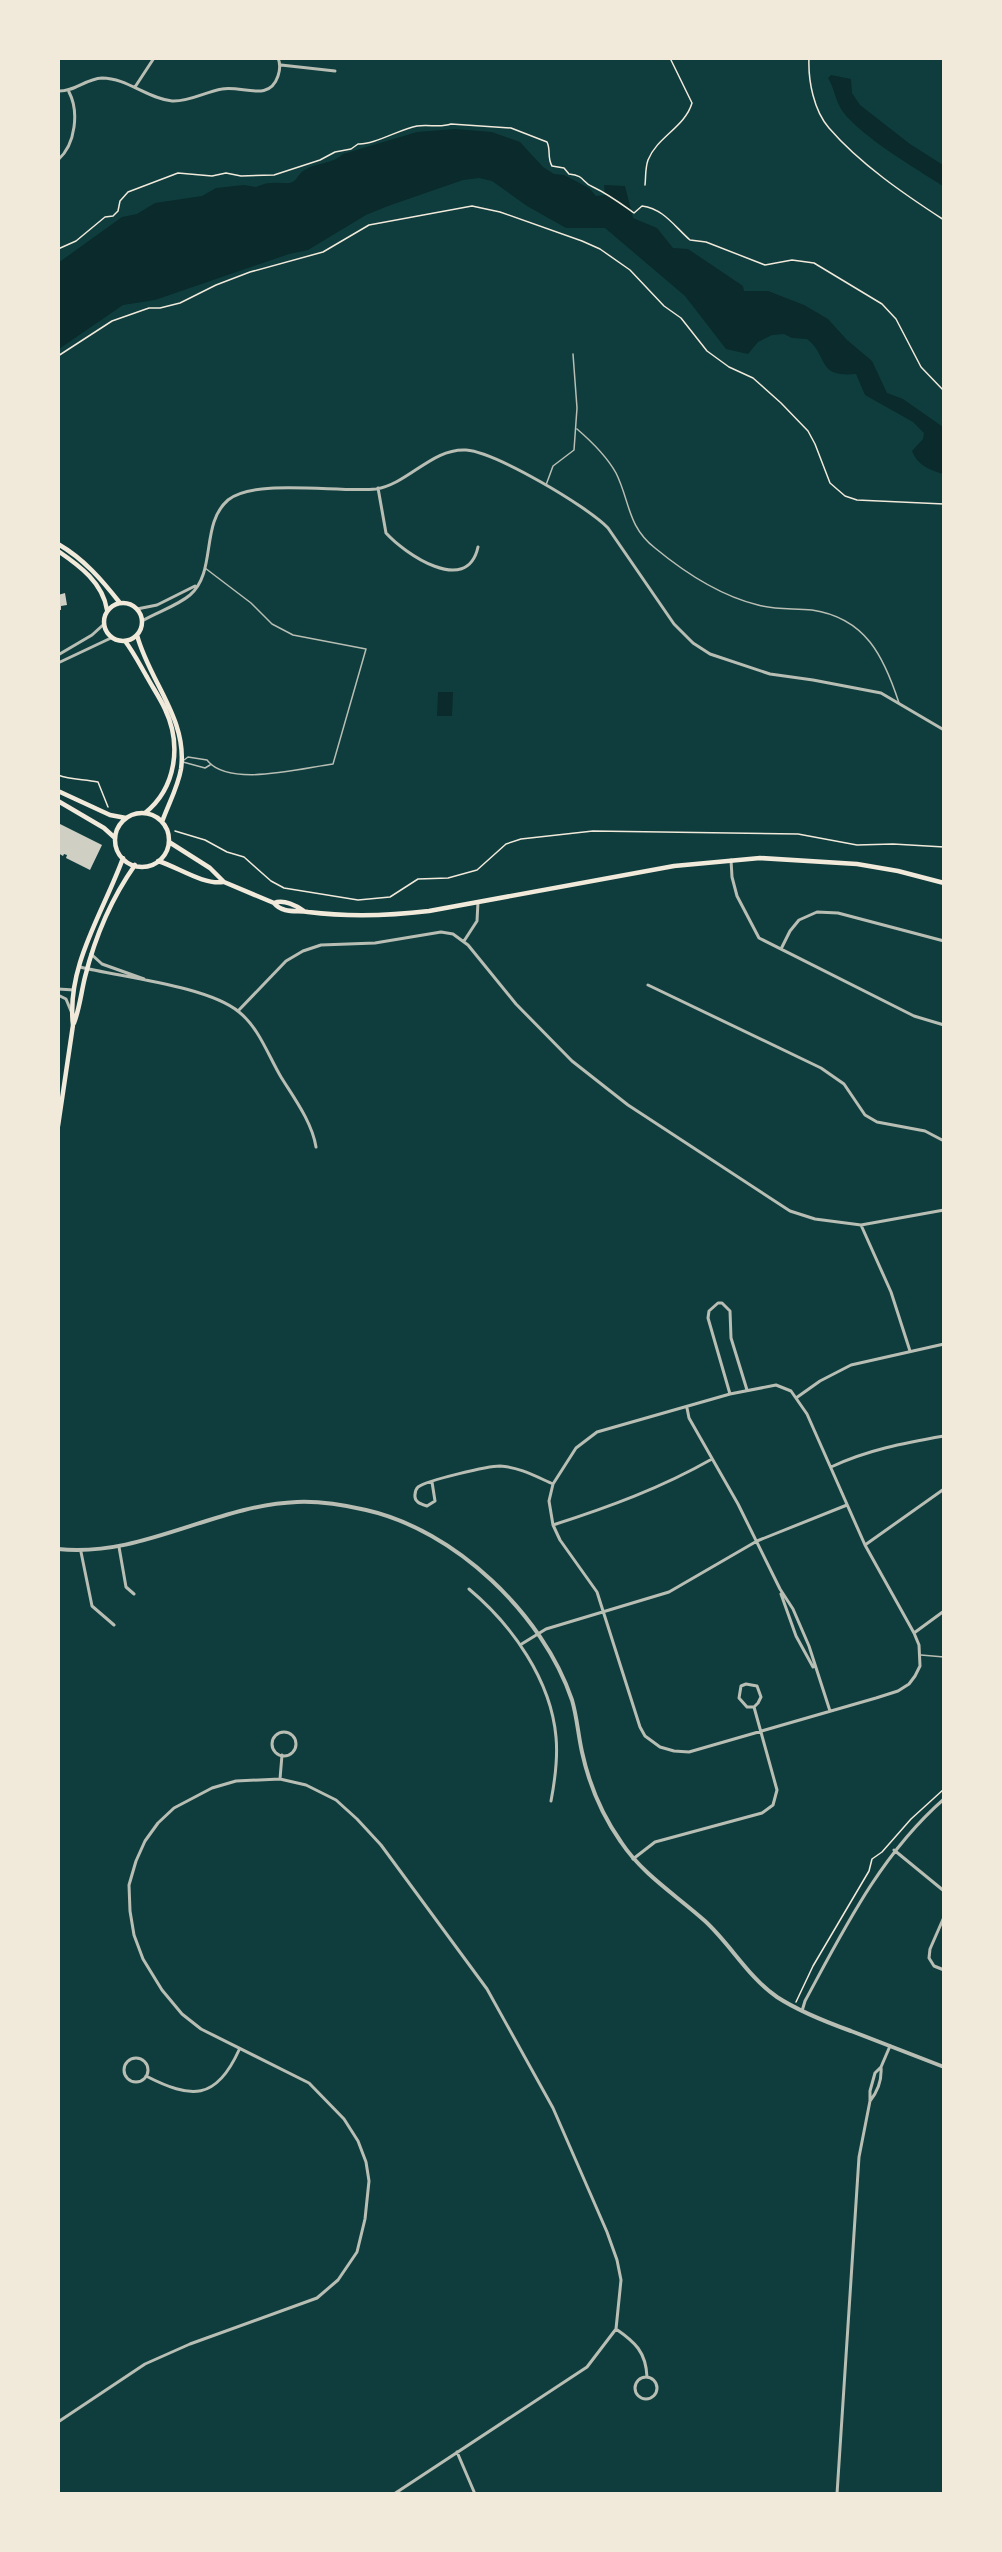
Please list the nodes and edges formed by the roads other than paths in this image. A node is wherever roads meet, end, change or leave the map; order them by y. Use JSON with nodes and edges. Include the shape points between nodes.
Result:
{"nodes":[{"id":1,"x":153,"y":58,"type":"edge"},
{"id":2,"x":278,"y":58,"type":"edge"},
{"id":3,"x":281,"y":65,"type":"junction"},
{"id":4,"x":335,"y":71,"type":"dead end"},
{"id":5,"x":135,"y":87,"type":"junction"},
{"id":6,"x":58,"y":91,"type":"edge"},
{"id":7,"x":69,"y":92,"type":"junction"},
{"id":8,"x":58,"y":160,"type":"edge"},
{"id":9,"x":573,"y":354,"type":"dead end"},
{"id":10,"x":577,"y":429,"type":"junction"},
{"id":11,"x":545,"y":485,"type":"junction"},
{"id":12,"x":378,"y":488,"type":"junction"},
{"id":13,"x":58,"y":544,"type":"edge"},
{"id":14,"x":478,"y":547,"type":"dead end"},
{"id":15,"x":58,"y":551,"type":"edge"},
{"id":16,"x":204,"y":567,"type":"junction"},
{"id":17,"x":197,"y":585,"type":"junction"},
{"id":18,"x":120,"y":603,"type":"junction"},
{"id":19,"x":137,"y":609,"type":"junction"},
{"id":20,"x":107,"y":610,"type":"junction"},
{"id":21,"x":142,"y":621,"type":"junction"},
{"id":22,"x":103,"y":625,"type":"junction"},
{"id":23,"x":137,"y":635,"type":"junction"},
{"id":24,"x":111,"y":638,"type":"junction"},
{"id":25,"x":125,"y":641,"type":"junction"},
{"id":26,"x":58,"y":655,"type":"edge"},
{"id":27,"x":58,"y":663,"type":"edge"},
{"id":28,"x":900,"y":704,"type":"junction"},
{"id":29,"x":944,"y":730,"type":"edge"},
{"id":30,"x":182,"y":761,"type":"junction"},
{"id":31,"x":210,"y":764,"type":"junction"},
{"id":32,"x":58,"y":791,"type":"edge"},
{"id":33,"x":58,"y":801,"type":"edge"},
{"id":34,"x":145,"y":813,"type":"junction"},
{"id":35,"x":126,"y":818,"type":"junction"},
{"id":36,"x":162,"y":822,"type":"junction"},
{"id":37,"x":115,"y":838,"type":"junction"},
{"id":38,"x":169,"y":842,"type":"junction"},
{"id":39,"x":123,"y":858,"type":"junction"},
{"id":40,"x":731,"y":860,"type":"junction"},
{"id":41,"x":158,"y":861,"type":"junction"},
{"id":42,"x":135,"y":866,"type":"junction"},
{"id":43,"x":224,"y":882,"type":"junction"},
{"id":44,"x":944,"y":883,"type":"edge"},
{"id":45,"x":478,"y":902,"type":"junction"},
{"id":46,"x":464,"y":941,"type":"junction"},
{"id":47,"x":944,"y":942,"type":"edge"},
{"id":48,"x":781,"y":949,"type":"junction"},
{"id":49,"x":91,"y":954,"type":"junction"},
{"id":50,"x":80,"y":967,"type":"junction"},
{"id":51,"x":87,"y":969,"type":"junction"},
{"id":52,"x":157,"y":983,"type":"junction"},
{"id":53,"x":648,"y":985,"type":"dead end"},
{"id":54,"x":58,"y":989,"type":"edge"},
{"id":55,"x":74,"y":990,"type":"junction"},
{"id":56,"x":58,"y":995,"type":"edge"},
{"id":57,"x":71,"y":1011,"type":"junction"},
{"id":58,"x":238,"y":1011,"type":"junction"},
{"id":59,"x":73,"y":1025,"type":"junction"},
{"id":60,"x":944,"y":1025,"type":"edge"},
{"id":61,"x":58,"y":1126,"type":"edge"},
{"id":62,"x":944,"y":1141,"type":"edge"},
{"id":63,"x":316,"y":1147,"type":"dead end"},
{"id":64,"x":944,"y":1210,"type":"edge"},
{"id":65,"x":861,"y":1225,"type":"junction"},
{"id":66,"x":944,"y":1344,"type":"edge"},
{"id":67,"x":910,"y":1352,"type":"junction"},
{"id":68,"x":747,"y":1390,"type":"junction"},
{"id":69,"x":730,"y":1394,"type":"junction"},
{"id":70,"x":796,"y":1398,"type":"junction"},
{"id":71,"x":686,"y":1407,"type":"junction"},
{"id":72,"x":944,"y":1436,"type":"edge"},
{"id":73,"x":712,"y":1459,"type":"junction"},
{"id":74,"x":831,"y":1467,"type":"junction"},
{"id":75,"x":432,"y":1482,"type":"junction"},
{"id":76,"x":553,"y":1484,"type":"junction"},
{"id":77,"x":944,"y":1489,"type":"edge"},
{"id":78,"x":847,"y":1505,"type":"junction"},
{"id":79,"x":553,"y":1525,"type":"junction"},
{"id":80,"x":757,"y":1542,"type":"junction"},
{"id":81,"x":865,"y":1545,"type":"junction"},
{"id":82,"x":119,"y":1547,"type":"junction"},
{"id":83,"x":58,"y":1549,"type":"edge"},
{"id":84,"x":81,"y":1552,"type":"junction"},
{"id":85,"x":469,"y":1589,"type":"dead end"},
{"id":86,"x":780,"y":1589,"type":"junction"},
{"id":87,"x":134,"y":1594,"type":"dead end"},
{"id":88,"x":944,"y":1611,"type":"edge"},
{"id":89,"x":604,"y":1612,"type":"junction"},
{"id":90,"x":114,"y":1625,"type":"dead end"},
{"id":91,"x":538,"y":1633,"type":"junction"},
{"id":92,"x":914,"y":1633,"type":"junction"},
{"id":93,"x":520,"y":1645,"type":"junction"},
{"id":94,"x":920,"y":1654,"type":"junction"},
{"id":95,"x":944,"y":1657,"type":"edge"},
{"id":96,"x":814,"y":1668,"type":"junction"},
{"id":97,"x":754,"y":1707,"type":"junction"},
{"id":98,"x":830,"y":1712,"type":"junction"},
{"id":99,"x":762,"y":1732,"type":"junction"},
{"id":100,"x":282,"y":1755,"type":"junction"},
{"id":101,"x":280,"y":1779,"type":"junction"},
{"id":102,"x":944,"y":1799,"type":"edge"},
{"id":103,"x":551,"y":1801,"type":"dead end"},
{"id":104,"x":894,"y":1850,"type":"junction"},
{"id":105,"x":633,"y":1858,"type":"junction"},
{"id":106,"x":944,"y":1891,"type":"edge"},
{"id":107,"x":944,"y":1917,"type":"edge"},
{"id":108,"x":944,"y":1970,"type":"edge"},
{"id":109,"x":802,"y":2011,"type":"junction"},
{"id":110,"x":890,"y":2046,"type":"junction"},
{"id":111,"x":239,"y":2050,"type":"junction"},
{"id":112,"x":881,"y":2067,"type":"junction"},
{"id":113,"x":944,"y":2067,"type":"edge"},
{"id":114,"x":146,"y":2076,"type":"junction"},
{"id":115,"x":870,"y":2101,"type":"junction"},
{"id":116,"x":615,"y":2329,"type":"junction"},
{"id":117,"x":647,"y":2377,"type":"junction"},
{"id":118,"x":59,"y":2420,"type":"edge"},
{"id":119,"x":457,"y":2452,"type":"junction"},
{"id":120,"x":394,"y":2493,"type":"edge"},
{"id":121,"x":475,"y":2493,"type":"edge"},
{"id":122,"x":837,"y":2493,"type":"edge"}],
"edges":[{"from":1,"to":5,"type":"street"},
{"from":2,"to":3,"type":"street"},
{"from":3,"to":4,"type":"street"},
{"from":3,"to":5,"type":"street","via":[[272,88],[260,92],[230,88],[171,101]]},
{"from":5,"to":7,"type":"street","via":[[103,78]]},
{"from":6,"to":7,"type":"street"},
{"from":7,"to":8,"type":"street","via":[[74,101],[73,126],[68,148]]},
{"from":9,"to":10,"type":"lane"},
{"from":10,"to":11,"type":"lane","via":[[574,450],[554,466]]},
{"from":10,"to":28,"type":"lane","via":[[615,471],[633,523],[654,547],[699,579],[742,601],[814,610],[859,629],[880,656]]},
{"from":11,"to":12,"type":"street","via":[[475,451],[465,450],[435,459],[397,482]]},
{"from":11,"to":28,"type":"street","via":[[596,515],[674,624],[710,654],[770,674],[881,693]]},
{"from":12,"to":14,"type":"street","via":[[386,533],[418,559],[440,568],[461,568],[470,564]]},
{"from":12,"to":16,"type":"street","via":[[243,492],[228,500],[217,515]]},
{"from":13,"to":18,"type":"main road","via":[[94,571]]},
{"from":15,"to":20,"type":"main road","via":[[99,587]]},
{"from":16,"to":17,"type":"street"},
{"from":16,"to":31,"type":"lane","via":[[272,624],[293,635],[366,649],[333,764],[253,776]]},
{"from":17,"to":19,"type":"street","via":[[163,602]]},
{"from":17,"to":21,"type":"street","via":[[192,594]]},
{"from":18,"to":19,"type":"main road"},
{"from":18,"to":20,"type":"main road"},
{"from":19,"to":21,"type":"main road"},
{"from":20,"to":22,"type":"main road"},
{"from":21,"to":23,"type":"main road"},
{"from":22,"to":24,"type":"main road"},
{"from":22,"to":26,"type":"street"},
{"from":23,"to":25,"type":"main road"},
{"from":23,"to":30,"type":"main road","via":[[177,724]]},
{"from":24,"to":25,"type":"main road"},
{"from":24,"to":27,"type":"street"},
{"from":25,"to":34,"type":"main road","via":[[165,707],[174,741],[175,759],[165,792]]},
{"from":28,"to":29,"type":"street"},
{"from":30,"to":31,"type":"lane","via":[[204,768]]},
{"from":30,"to":31,"type":"lane","via":[[188,757]]},
{"from":30,"to":36,"type":"main road"},
{"from":32,"to":35,"type":"main road","via":[[110,815]]},
{"from":33,"to":37,"type":"main road"},
{"from":34,"to":35,"type":"main road"},
{"from":34,"to":36,"type":"main road"},
{"from":35,"to":37,"type":"main road"},
{"from":36,"to":38,"type":"main road"},
{"from":37,"to":39,"type":"main road"},
{"from":38,"to":41,"type":"main road"},
{"from":38,"to":43,"type":"main road","via":[[210,868]]},
{"from":39,"to":42,"type":"main road"},
{"from":39,"to":50,"type":"main road"},
{"from":40,"to":44,"type":"main road","via":[[784,858],[857,864]]},
{"from":40,"to":45,"type":"main road","via":[[674,866]]},
{"from":40,"to":48,"type":"street","via":[[732,877],[746,915],[759,938]]},
{"from":41,"to":42,"type":"main road"},
{"from":41,"to":43,"type":"main road","via":[[204,879]]},
{"from":42,"to":49,"type":"main road","via":[[110,906]]},
{"from":43,"to":45,"type":"main road","via":[[274,903],[341,916],[392,915]]},
{"from":45,"to":46,"type":"street","via":[[477,921]]},
{"from":46,"to":58,"type":"street","via":[[441,932],[375,943],[321,945],[286,961]]},
{"from":46,"to":65,"type":"street","via":[[516,1004],[572,1061],[628,1105],[790,1211],[815,1219]]},
{"from":47,"to":48,"type":"street","via":[[838,913],[817,912],[799,920]]},
{"from":48,"to":60,"type":"street","via":[[914,1016]]},
{"from":49,"to":51,"type":"main road"},
{"from":49,"to":52,"type":"street","via":[[102,964]]},
{"from":50,"to":51,"type":"street"},
{"from":50,"to":55,"type":"main road"},
{"from":51,"to":52,"type":"street"},
{"from":51,"to":59,"type":"main road"},
{"from":52,"to":58,"type":"street","via":[[216,999]]},
{"from":53,"to":62,"type":"street","via":[[821,1068],[844,1084],[865,1115],[876,1122],[925,1131]]},
{"from":54,"to":55,"type":"street"},
{"from":55,"to":57,"type":"main road"},
{"from":56,"to":57,"type":"street","via":[[66,999]]},
{"from":57,"to":59,"type":"main road"},
{"from":58,"to":63,"type":"street","via":[[255,1030],[304,1115]]},
{"from":59,"to":61,"type":"main road"},
{"from":64,"to":65,"type":"street"},
{"from":65,"to":67,"type":"street","via":[[891,1292]]},
{"from":66,"to":67,"type":"street"},
{"from":67,"to":70,"type":"street","via":[[851,1365]]},
{"from":68,"to":69,"type":"street"},
{"from":68,"to":69,"type":"street","via":[[731,1338],[730,1311],[718,1303],[709,1311],[708,1318]]},
{"from":68,"to":70,"type":"street","via":[[776,1385],[791,1391]]},
{"from":69,"to":71,"type":"street"},
{"from":70,"to":74,"type":"street"},
{"from":71,"to":73,"type":"street"},
{"from":71,"to":76,"type":"street","via":[[586,1438]]},
{"from":72,"to":74,"type":"street","via":[[887,1446]]},
{"from":73,"to":79,"type":"street","via":[[650,1492]]},
{"from":73,"to":80,"type":"street"},
{"from":74,"to":78,"type":"street"},
{"from":75,"to":75,"type":"street","via":[[416,1488],[415,1499],[420,1504],[427,1506],[435,1501]]},
{"from":75,"to":76,"type":"street","via":[[500,1466]]},
{"from":76,"to":79,"type":"street","via":[[549,1507]]},
{"from":77,"to":81,"type":"street"},
{"from":78,"to":80,"type":"street"},
{"from":78,"to":81,"type":"street"},
{"from":79,"to":89,"type":"street","via":[[591,1581]]},
{"from":80,"to":86,"type":"street"},
{"from":80,"to":89,"type":"street","via":[[669,1592]]},
{"from":81,"to":92,"type":"street"},
{"from":82,"to":84,"type":"street"},
{"from":82,"to":87,"type":"street","via":[[126,1587]]},
{"from":82,"to":91,"type":"street","via":[[244,1511],[297,1502],[334,1504],[400,1522],[441,1541],[494,1582]]},
{"from":83,"to":84,"type":"street"},
{"from":84,"to":90,"type":"street","via":[[92,1606]]},
{"from":85,"to":93,"type":"street","via":[[486,1603]]},
{"from":86,"to":96,"type":"street","via":[[783,1606]]},
{"from":86,"to":96,"type":"street","via":[[809,1646]]},
{"from":88,"to":92,"type":"street"},
{"from":89,"to":91,"type":"street"},
{"from":89,"to":99,"type":"street","via":[[640,1727],[660,1748],[689,1752]]},
{"from":91,"to":93,"type":"street"},
{"from":91,"to":105,"type":"street","via":[[570,1696],[601,1809]]},
{"from":92,"to":94,"type":"street"},
{"from":93,"to":103,"type":"street","via":[[536,1672],[552,1714],[557,1767]]},
{"from":94,"to":95,"type":"lane"},
{"from":94,"to":98,"type":"street","via":[[920,1666],[909,1684]]},
{"from":96,"to":98,"type":"street"},
{"from":97,"to":97,"type":"street","via":[[760,1691],[757,1686],[741,1686],[739,1698],[747,1707]]},
{"from":97,"to":99,"type":"street"},
{"from":98,"to":99,"type":"street"},
{"from":99,"to":105,"type":"street","via":[[777,1790],[773,1805],[762,1813],[655,1842]]},
{"from":100,"to":100,"type":"street","via":[[295,1747],[289,1733],[278,1733],[272,1743]]},
{"from":100,"to":101,"type":"street"},
{"from":101,"to":111,"type":"street","via":[[228,1783],[174,1808],[145,1841],[129,1885],[134,1935],[162,1990],[201,2029]]},
{"from":101,"to":116,"type":"street","via":[[306,1785],[336,1800],[357,1819],[381,1845],[487,1989],[553,2108],[608,2232],[621,2280]]},
{"from":102,"to":104,"type":"street"},
{"from":104,"to":106,"type":"street"},
{"from":104,"to":109,"type":"street","via":[[853,1914]]},
{"from":105,"to":109,"type":"street","via":[[653,1880],[704,1920],[761,1983]]},
{"from":107,"to":108,"type":"street","via":[[929,1958],[934,1966]]},
{"from":109,"to":110,"type":"street"},
{"from":110,"to":112,"type":"street"},
{"from":110,"to":113,"type":"street"},
{"from":111,"to":114,"type":"street","via":[[221,2079],[197,2092],[170,2089]]},
{"from":111,"to":118,"type":"street","via":[[309,2083],[344,2119],[358,2141],[369,2181],[357,2252],[338,2280],[317,2298],[145,2364]]},
{"from":112,"to":115,"type":"street","via":[[882,2077]]},
{"from":112,"to":115,"type":"street","via":[[875,2073]]},
{"from":114,"to":114,"type":"street","via":[[144,2061],[132,2059],[126,2064],[124,2071],[130,2080],[136,2082]]},
{"from":115,"to":122,"type":"street","via":[[855,2186]]},
{"from":116,"to":117,"type":"street","via":[[642,2352]]},
{"from":116,"to":119,"type":"street","via":[[587,2367]]},
{"from":117,"to":117,"type":"street","via":[[634,2387],[639,2398],[645,2400],[657,2390]]},
{"from":119,"to":120,"type":"street"},
{"from":119,"to":121,"type":"street"}]}
